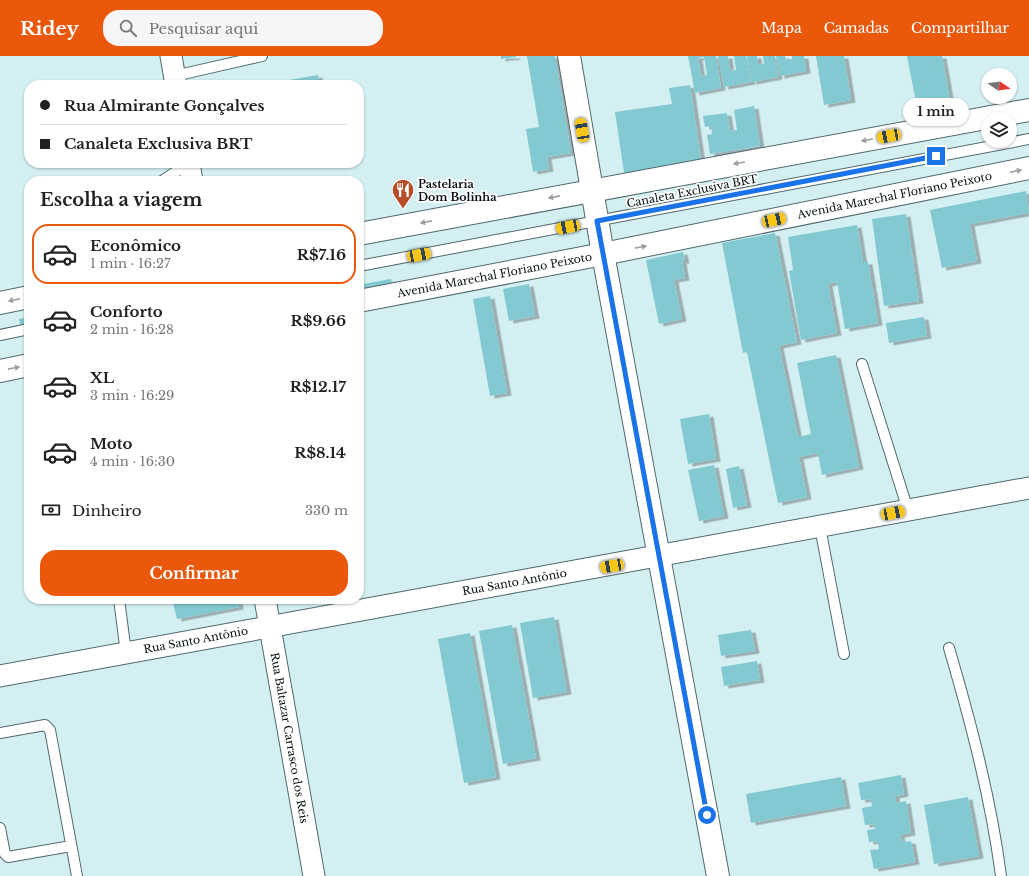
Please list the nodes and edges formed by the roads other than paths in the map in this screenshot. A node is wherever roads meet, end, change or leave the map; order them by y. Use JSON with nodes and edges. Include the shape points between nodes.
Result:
{"nodes":[{"id":1,"x":262,"y":56,"type":"edge"},
{"id":2,"x":569,"y":56,"type":"edge"},
{"id":3,"x":174,"y":72,"type":"edge"},
{"id":4,"x":1029,"y":110,"type":"edge"},
{"id":5,"x":1029,"y":139,"type":"edge"},
{"id":6,"x":182,"y":168,"type":"edge"},
{"id":7,"x":1029,"y":168,"type":"edge"},
{"id":8,"x":170,"y":176,"type":"edge"},
{"id":9,"x":592,"y":190,"type":"junction"},
{"id":10,"x":597,"y":221,"type":"junction"},
{"id":11,"x":364,"y":233,"type":"edge"},
{"id":12,"x":603,"y":254,"type":"junction"},
{"id":13,"x":364,"y":265,"type":"edge"},
{"id":14,"x":24,"y":298,"type":"edge"},
{"id":15,"x":364,"y":300,"type":"edge"},
{"id":16,"x":0,"y":303,"type":"edge"},
{"id":17,"x":24,"y":330,"type":"edge"},
{"id":18,"x":0,"y":335,"type":"edge"},
{"id":19,"x":862,"y":364,"type":"dead end"},
{"id":20,"x":24,"y":366,"type":"edge"},
{"id":21,"x":0,"y":370,"type":"edge"},
{"id":22,"x":1029,"y":488,"type":"edge"},
{"id":23,"x":908,"y":510,"type":"junction"},
{"id":24,"x":820,"y":527,"type":"junction"},
{"id":25,"x":659,"y":557,"type":"junction"},
{"id":26,"x":120,"y":604,"type":"edge"},
{"id":27,"x":266,"y":604,"type":"edge"},
{"id":28,"x":270,"y":626,"type":"junction"},
{"id":29,"x":949,"y":648,"type":"dead end"},
{"id":30,"x":126,"y":653,"type":"junction"},
{"id":31,"x":844,"y":654,"type":"dead end"},
{"id":32,"x":0,"y":676,"type":"edge"},
{"id":33,"x":0,"y":732,"type":"edge"},
{"id":34,"x":0,"y":828,"type":"edge"},
{"id":35,"x":71,"y":846,"type":"junction"},
{"id":36,"x":77,"y":876,"type":"edge"},
{"id":37,"x":314,"y":876,"type":"edge"},
{"id":38,"x":718,"y":876,"type":"edge"},
{"id":39,"x":1001,"y":876,"type":"edge"}],
"edges":[{"from":1,"to":3,"type":"lane"},
{"from":2,"to":9,"type":"street"},
{"from":4,"to":9,"type":"street","one_way":true},
{"from":5,"to":10,"type":"lane","name":"Canaleta Exclusiva BRT"},
{"from":6,"to":8,"type":"lane"},
{"from":12,"to":7,"type":"street","name":"Avenida Marechal Floriano Peixoto","one_way":true},
{"from":9,"to":10,"type":"street"},
{"from":9,"to":11,"type":"street","one_way":true},
{"from":10,"to":12,"type":"street"},
{"from":10,"to":13,"type":"lane","name":"Canaleta Exclusiva BRT"},
{"from":12,"to":15,"type":"street","name":"Avenida Marechal Floriano Peixoto"},
{"from":12,"to":25,"type":"street"},
{"from":14,"to":16,"type":"street","one_way":true},
{"from":17,"to":18,"type":"lane"},
{"from":19,"to":23,"type":"lane"},
{"from":21,"to":20,"type":"street","one_way":true},
{"from":22,"to":23,"type":"street","name":"Rua Santo Antônio"},
{"from":23,"to":24,"type":"street","name":"Rua Santo Antônio"},
{"from":24,"to":25,"type":"street","name":"Rua Santo Antônio"},
{"from":24,"to":31,"type":"lane"},
{"from":25,"to":28,"type":"street","name":"Rua Santo Antônio"},
{"from":25,"to":38,"type":"street"},
{"from":26,"to":30,"type":"lane"},
{"from":27,"to":28,"type":"street","name":"Rua Baltazar Carrasco dos Reis"},
{"from":28,"to":30,"type":"street","name":"Rua Santo Antônio"},
{"from":28,"to":37,"type":"street","name":"Rua Baltazar Carrasco dos Reis"},
{"from":29,"to":39,"type":"lane","via":[[972,728]]},
{"from":30,"to":32,"type":"street","name":"Rua Santo Antônio"},
{"from":33,"to":35,"type":"lane","via":[[45,725],[50,730]]},
{"from":34,"to":35,"type":"lane","via":[[5,854],[8,857]]},
{"from":35,"to":36,"type":"lane"}]}
